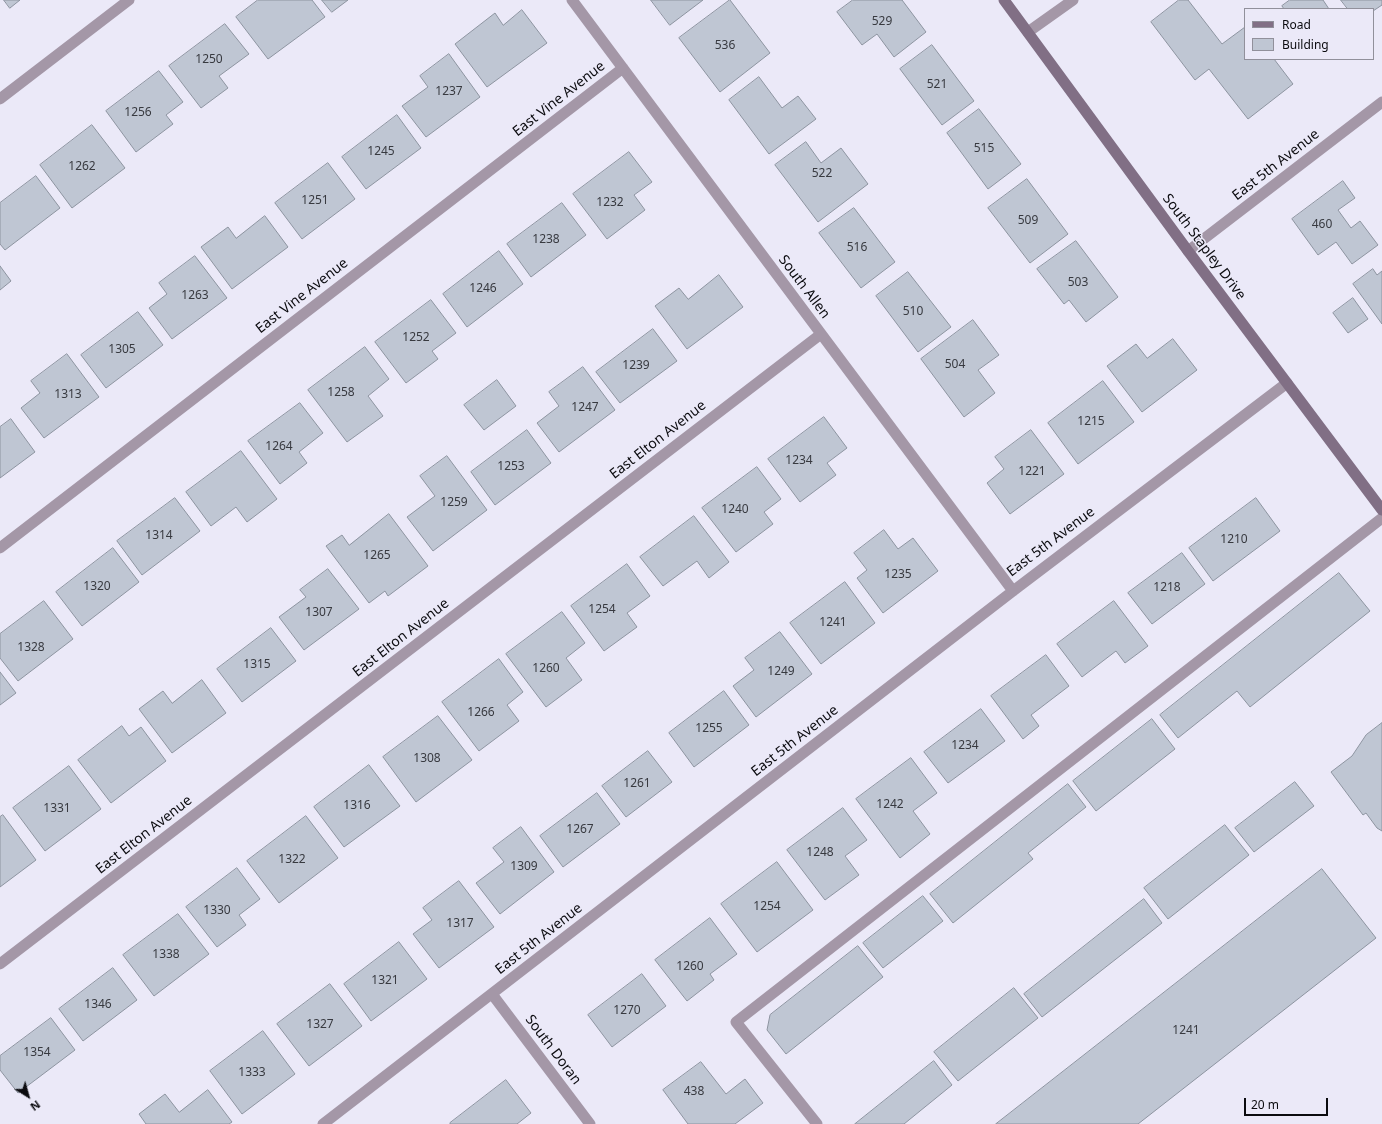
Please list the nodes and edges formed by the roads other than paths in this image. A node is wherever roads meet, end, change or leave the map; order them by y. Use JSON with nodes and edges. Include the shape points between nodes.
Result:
{"nodes":[{"id":1,"x":129,"y":0,"type":"edge"},
{"id":2,"x":572,"y":0,"type":"edge"},
{"id":3,"x":1004,"y":0,"type":"edge"},
{"id":4,"x":1073,"y":0,"type":"edge"},
{"id":5,"x":1028,"y":32,"type":"junction"},
{"id":6,"x":623,"y":68,"type":"junction"},
{"id":7,"x":0,"y":99,"type":"edge"},
{"id":8,"x":1382,"y":102,"type":"edge"},
{"id":9,"x":1188,"y":251,"type":"junction"},
{"id":10,"x":821,"y":334,"type":"junction"},
{"id":11,"x":1287,"y":382,"type":"junction"},
{"id":12,"x":1382,"y":510,"type":"edge"},
{"id":13,"x":1382,"y":518,"type":"edge"},
{"id":14,"x":0,"y":548,"type":"edge"},
{"id":15,"x":1012,"y":591,"type":"junction"},
{"id":16,"x":0,"y":964,"type":"edge"},
{"id":17,"x":492,"y":994,"type":"junction"},
{"id":18,"x":323,"y":1124,"type":"edge"},
{"id":19,"x":590,"y":1124,"type":"edge"},
{"id":20,"x":817,"y":1124,"type":"edge"}],
"edges":[{"from":1,"to":7,"type":"street"},
{"from":2,"to":6,"type":"street","name":"South Allen"},
{"from":3,"to":5,"type":"main road","name":"South Stapley Drive"},
{"from":4,"to":5,"type":"street"},
{"from":5,"to":9,"type":"main road","name":"South Stapley Drive"},
{"from":6,"to":10,"type":"street","name":"South Allen"},
{"from":6,"to":14,"type":"street","name":"East Vine Avenue"},
{"from":8,"to":9,"type":"street","name":"East 5th Avenue"},
{"from":9,"to":11,"type":"main road","name":"South Stapley Drive"},
{"from":10,"to":15,"type":"street","name":"South Allen"},
{"from":10,"to":16,"type":"street","name":"East Elton Avenue"},
{"from":11,"to":12,"type":"main road","name":"South Stapley Drive"},
{"from":11,"to":15,"type":"street","name":"East 5th Avenue"},
{"from":13,"to":20,"type":"street","via":[[736,1022]]},
{"from":15,"to":17,"type":"street","name":"East 5th Avenue"},
{"from":17,"to":18,"type":"street","name":"East 5th Avenue"},
{"from":17,"to":19,"type":"street","name":"South Doran"}]}
